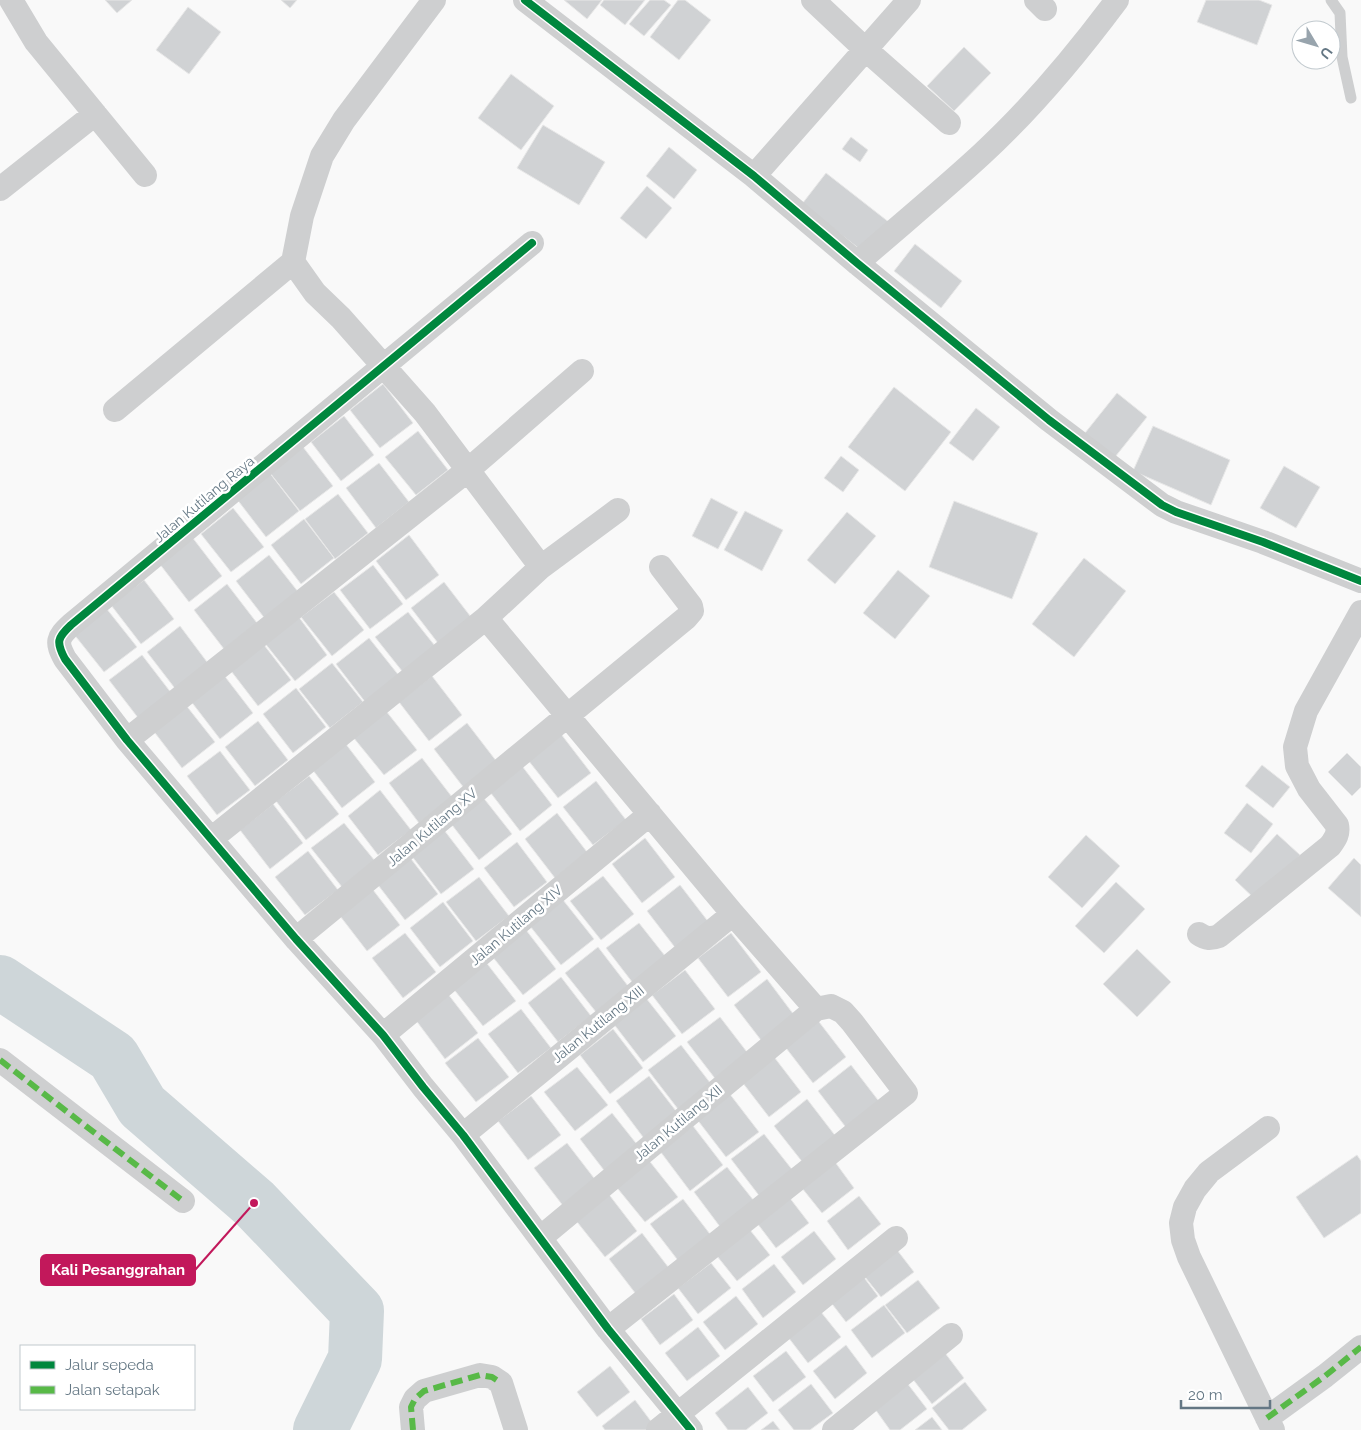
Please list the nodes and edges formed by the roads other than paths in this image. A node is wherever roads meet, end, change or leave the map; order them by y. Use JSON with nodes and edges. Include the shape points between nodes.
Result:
{"nodes":[{"id":1,"x":11,"y":0,"type":"edge"},
{"id":2,"x":434,"y":0,"type":"edge"},
{"id":3,"x":813,"y":0,"type":"edge"},
{"id":4,"x":909,"y":0,"type":"edge"},
{"id":5,"x":1117,"y":0,"type":"edge"},
{"id":6,"x":1331,"y":0,"type":"edge"},
{"id":7,"x":534,"y":3,"type":"edge"},
{"id":8,"x":865,"y":49,"type":"junction"},
{"id":9,"x":1351,"y":98,"type":"dead end"},
{"id":10,"x":95,"y":114,"type":"junction"},
{"id":11,"x":949,"y":123,"type":"dead end"},
{"id":12,"x":145,"y":175,"type":"dead end"},
{"id":13,"x":754,"y":176,"type":"junction"},
{"id":14,"x":0,"y":189,"type":"edge"},
{"id":15,"x":532,"y":243,"type":"dead end"},
{"id":16,"x":293,"y":262,"type":"junction"},
{"id":17,"x":856,"y":263,"type":"junction"},
{"id":18,"x":383,"y":366,"type":"junction"},
{"id":19,"x":582,"y":371,"type":"dead end"},
{"id":20,"x":115,"y":410,"type":"dead end"},
{"id":21,"x":468,"y":470,"type":"junction"},
{"id":22,"x":618,"y":510,"type":"dead end"},
{"id":23,"x":541,"y":567,"type":"junction"},
{"id":24,"x":661,"y":567,"type":"dead end"},
{"id":25,"x":1361,"y":581,"type":"edge"},
{"id":26,"x":1361,"y":612,"type":"edge"},
{"id":27,"x":486,"y":618,"type":"junction"},
{"id":28,"x":568,"y":715,"type":"junction"},
{"id":29,"x":127,"y":740,"type":"junction"},
{"id":30,"x":650,"y":814,"type":"junction"},
{"id":31,"x":211,"y":839,"type":"junction"},
{"id":32,"x":733,"y":914,"type":"junction"},
{"id":33,"x":1199,"y":934,"type":"dead end"},
{"id":34,"x":296,"y":939,"type":"junction"},
{"id":35,"x":816,"y":1009,"type":"junction"},
{"id":36,"x":383,"y":1035,"type":"junction"},
{"id":37,"x":0,"y":1060,"type":"edge"},
{"id":38,"x":1268,"y":1128,"type":"dead end"},
{"id":39,"x":463,"y":1135,"type":"junction"},
{"id":40,"x":183,"y":1201,"type":"dead end"},
{"id":41,"x":540,"y":1238,"type":"junction"},
{"id":42,"x":896,"y":1238,"type":"dead end"},
{"id":43,"x":608,"y":1329,"type":"junction"},
{"id":44,"x":951,"y":1335,"type":"dead end"},
{"id":45,"x":1361,"y":1347,"type":"edge"},
{"id":46,"x":684,"y":1422,"type":"edge"},
{"id":47,"x":1270,"y":1424,"type":"edge"},
{"id":48,"x":413,"y":1430,"type":"edge"},
{"id":49,"x":516,"y":1430,"type":"edge"},
{"id":50,"x":658,"y":1430,"type":"edge"},
{"id":51,"x":834,"y":1430,"type":"edge"}],
"edges":[{"from":1,"to":10,"type":"street","via":[[36,42]]},
{"from":2,"to":16,"type":"street","via":[[344,120],[322,156],[302,216]]},
{"from":3,"to":8,"type":"street"},
{"from":4,"to":8,"type":"street"},
{"from":5,"to":17,"type":"street","via":[[1043,92],[983,153]]},
{"from":6,"to":9,"type":"lane","via":[[1340,13],[1342,57]]},
{"from":7,"to":13,"type":"street"},
{"from":8,"to":11,"type":"street"},
{"from":8,"to":13,"type":"street"},
{"from":10,"to":12,"type":"street"},
{"from":10,"to":14,"type":"street"},
{"from":13,"to":17,"type":"street"},
{"from":15,"to":18,"type":"street","name":"Jalan Kutilang Raya"},
{"from":16,"to":18,"type":"street","via":[[315,293]]},
{"from":16,"to":20,"type":"street"},
{"from":17,"to":25,"type":"street","via":[[1049,420],[1162,505]]},
{"from":18,"to":21,"type":"street"},
{"from":18,"to":29,"type":"street","name":"Jalan Kutilang Raya","via":[[60,635],[58,647],[65,659]]},
{"from":19,"to":21,"type":"street"},
{"from":21,"to":23,"type":"street"},
{"from":21,"to":29,"type":"street"},
{"from":22,"to":23,"type":"street"},
{"from":23,"to":27,"type":"street"},
{"from":24,"to":28,"type":"street","name":"Jalan Kutilang XV","via":[[692,611]]},
{"from":26,"to":33,"type":"street","via":[[1306,711],[1295,747],[1297,766],[1309,789],[1337,825],[1339,832],[1336,838],[1219,936],[1212,939]]},
{"from":27,"to":28,"type":"street"},
{"from":27,"to":31,"type":"street"},
{"from":28,"to":30,"type":"street"},
{"from":28,"to":34,"type":"street","name":"Jalan Kutilang XV"},
{"from":29,"to":31,"type":"street"},
{"from":30,"to":32,"type":"street"},
{"from":30,"to":36,"type":"street","name":"Jalan Kutilang XIV"},
{"from":31,"to":34,"type":"street"},
{"from":32,"to":35,"type":"street"},
{"from":32,"to":39,"type":"street","name":"Jalan Kutilang XIII"},
{"from":34,"to":36,"type":"street"},
{"from":35,"to":41,"type":"street","name":"Jalan Kutilang XII"},
{"from":35,"to":43,"type":"street","via":[[831,1006],[843,1012],[906,1093]]},
{"from":36,"to":39,"type":"street"},
{"from":37,"to":40,"type":"street"},
{"from":38,"to":47,"type":"street","via":[[1209,1172],[1195,1189],[1180,1223],[1189,1257]]},
{"from":39,"to":41,"type":"street"},
{"from":41,"to":43,"type":"street"},
{"from":42,"to":46,"type":"street"},
{"from":43,"to":46,"type":"street"},
{"from":44,"to":51,"type":"street"},
{"from":45,"to":47,"type":"street"},
{"from":46,"to":50,"type":"street"},
{"from":48,"to":49,"type":"street","via":[[411,1407],[424,1391],[480,1375],[501,1383]]}]}
